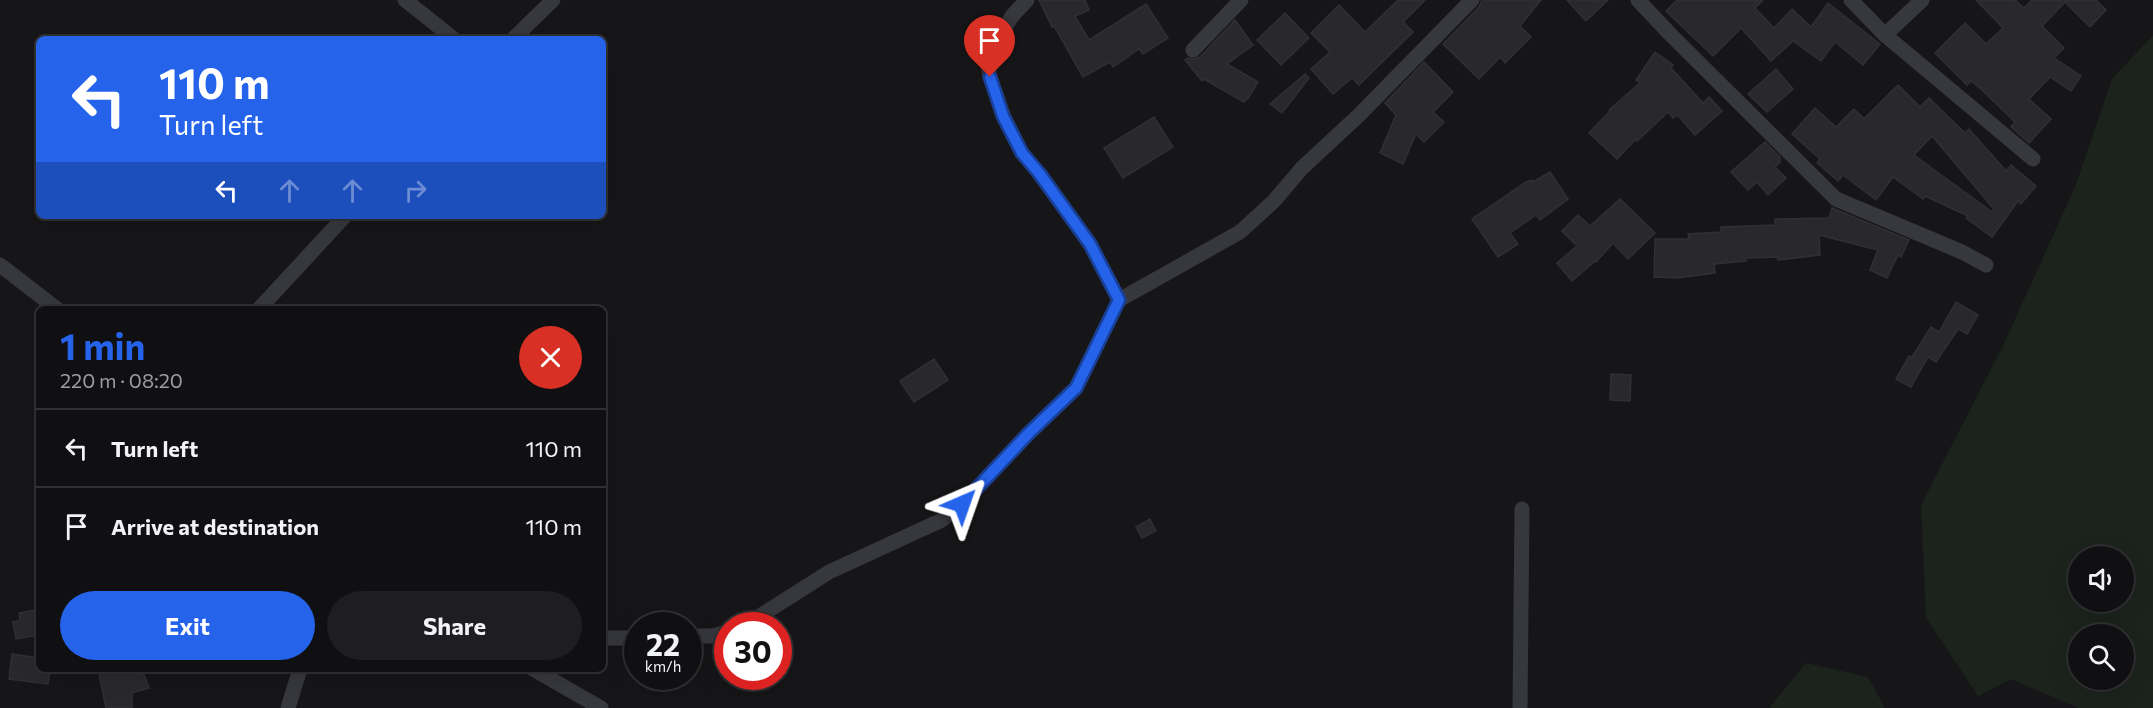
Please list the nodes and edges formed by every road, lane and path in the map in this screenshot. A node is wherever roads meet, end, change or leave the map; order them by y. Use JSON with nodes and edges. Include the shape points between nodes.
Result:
{"nodes":[{"id":1,"x":405,"y":0,"type":"edge"},
{"id":2,"x":553,"y":0,"type":"edge"},
{"id":3,"x":1027,"y":0,"type":"edge"},
{"id":4,"x":1241,"y":0,"type":"edge"},
{"id":5,"x":1472,"y":0,"type":"edge"},
{"id":6,"x":1638,"y":0,"type":"edge"},
{"id":7,"x":1851,"y":0,"type":"edge"},
{"id":8,"x":1922,"y":0,"type":"edge"},
{"id":9,"x":1885,"y":35,"type":"junction"},
{"id":10,"x":450,"y":36,"type":"edge"},
{"id":11,"x":516,"y":36,"type":"edge"},
{"id":12,"x":1193,"y":50,"type":"dead end"},
{"id":13,"x":2033,"y":159,"type":"dead end"},
{"id":14,"x":342,"y":219,"type":"edge"},
{"id":15,"x":0,"y":264,"type":"edge"},
{"id":16,"x":1986,"y":265,"type":"dead end"},
{"id":17,"x":1119,"y":300,"type":"junction"},
{"id":18,"x":53,"y":306,"type":"edge"},
{"id":19,"x":262,"y":306,"type":"edge"},
{"id":20,"x":1522,"y":509,"type":"dead end"},
{"id":21,"x":766,"y":612,"type":"edge"},
{"id":22,"x":606,"y":638,"type":"edge"},
{"id":23,"x":624,"y":638,"type":"edge"},
{"id":24,"x":299,"y":672,"type":"edge"},
{"id":25,"x":538,"y":672,"type":"edge"},
{"id":26,"x":288,"y":708,"type":"edge"},
{"id":27,"x":601,"y":708,"type":"edge"},
{"id":28,"x":1520,"y":708,"type":"edge"}],
"edges":[{"from":1,"to":10,"type":"street"},
{"from":2,"to":11,"type":"street"},
{"from":3,"to":17,"type":"street","via":[[1012,16],[987,59],[990,77],[1003,116],[1022,153],[1090,244]]},
{"from":4,"to":12,"type":"street"},
{"from":5,"to":17,"type":"street","via":[[1240,231]]},
{"from":6,"to":16,"type":"street","via":[[1836,199]]},
{"from":7,"to":9,"type":"street"},
{"from":8,"to":9,"type":"street"},
{"from":9,"to":13,"type":"street"},
{"from":14,"to":19,"type":"street"},
{"from":15,"to":18,"type":"street"},
{"from":17,"to":21,"type":"street","via":[[1076,388],[962,504],[942,520],[829,572]]},
{"from":20,"to":28,"type":"street"},
{"from":22,"to":23,"type":"street"},
{"from":24,"to":26,"type":"street"},
{"from":25,"to":27,"type":"street"}]}
